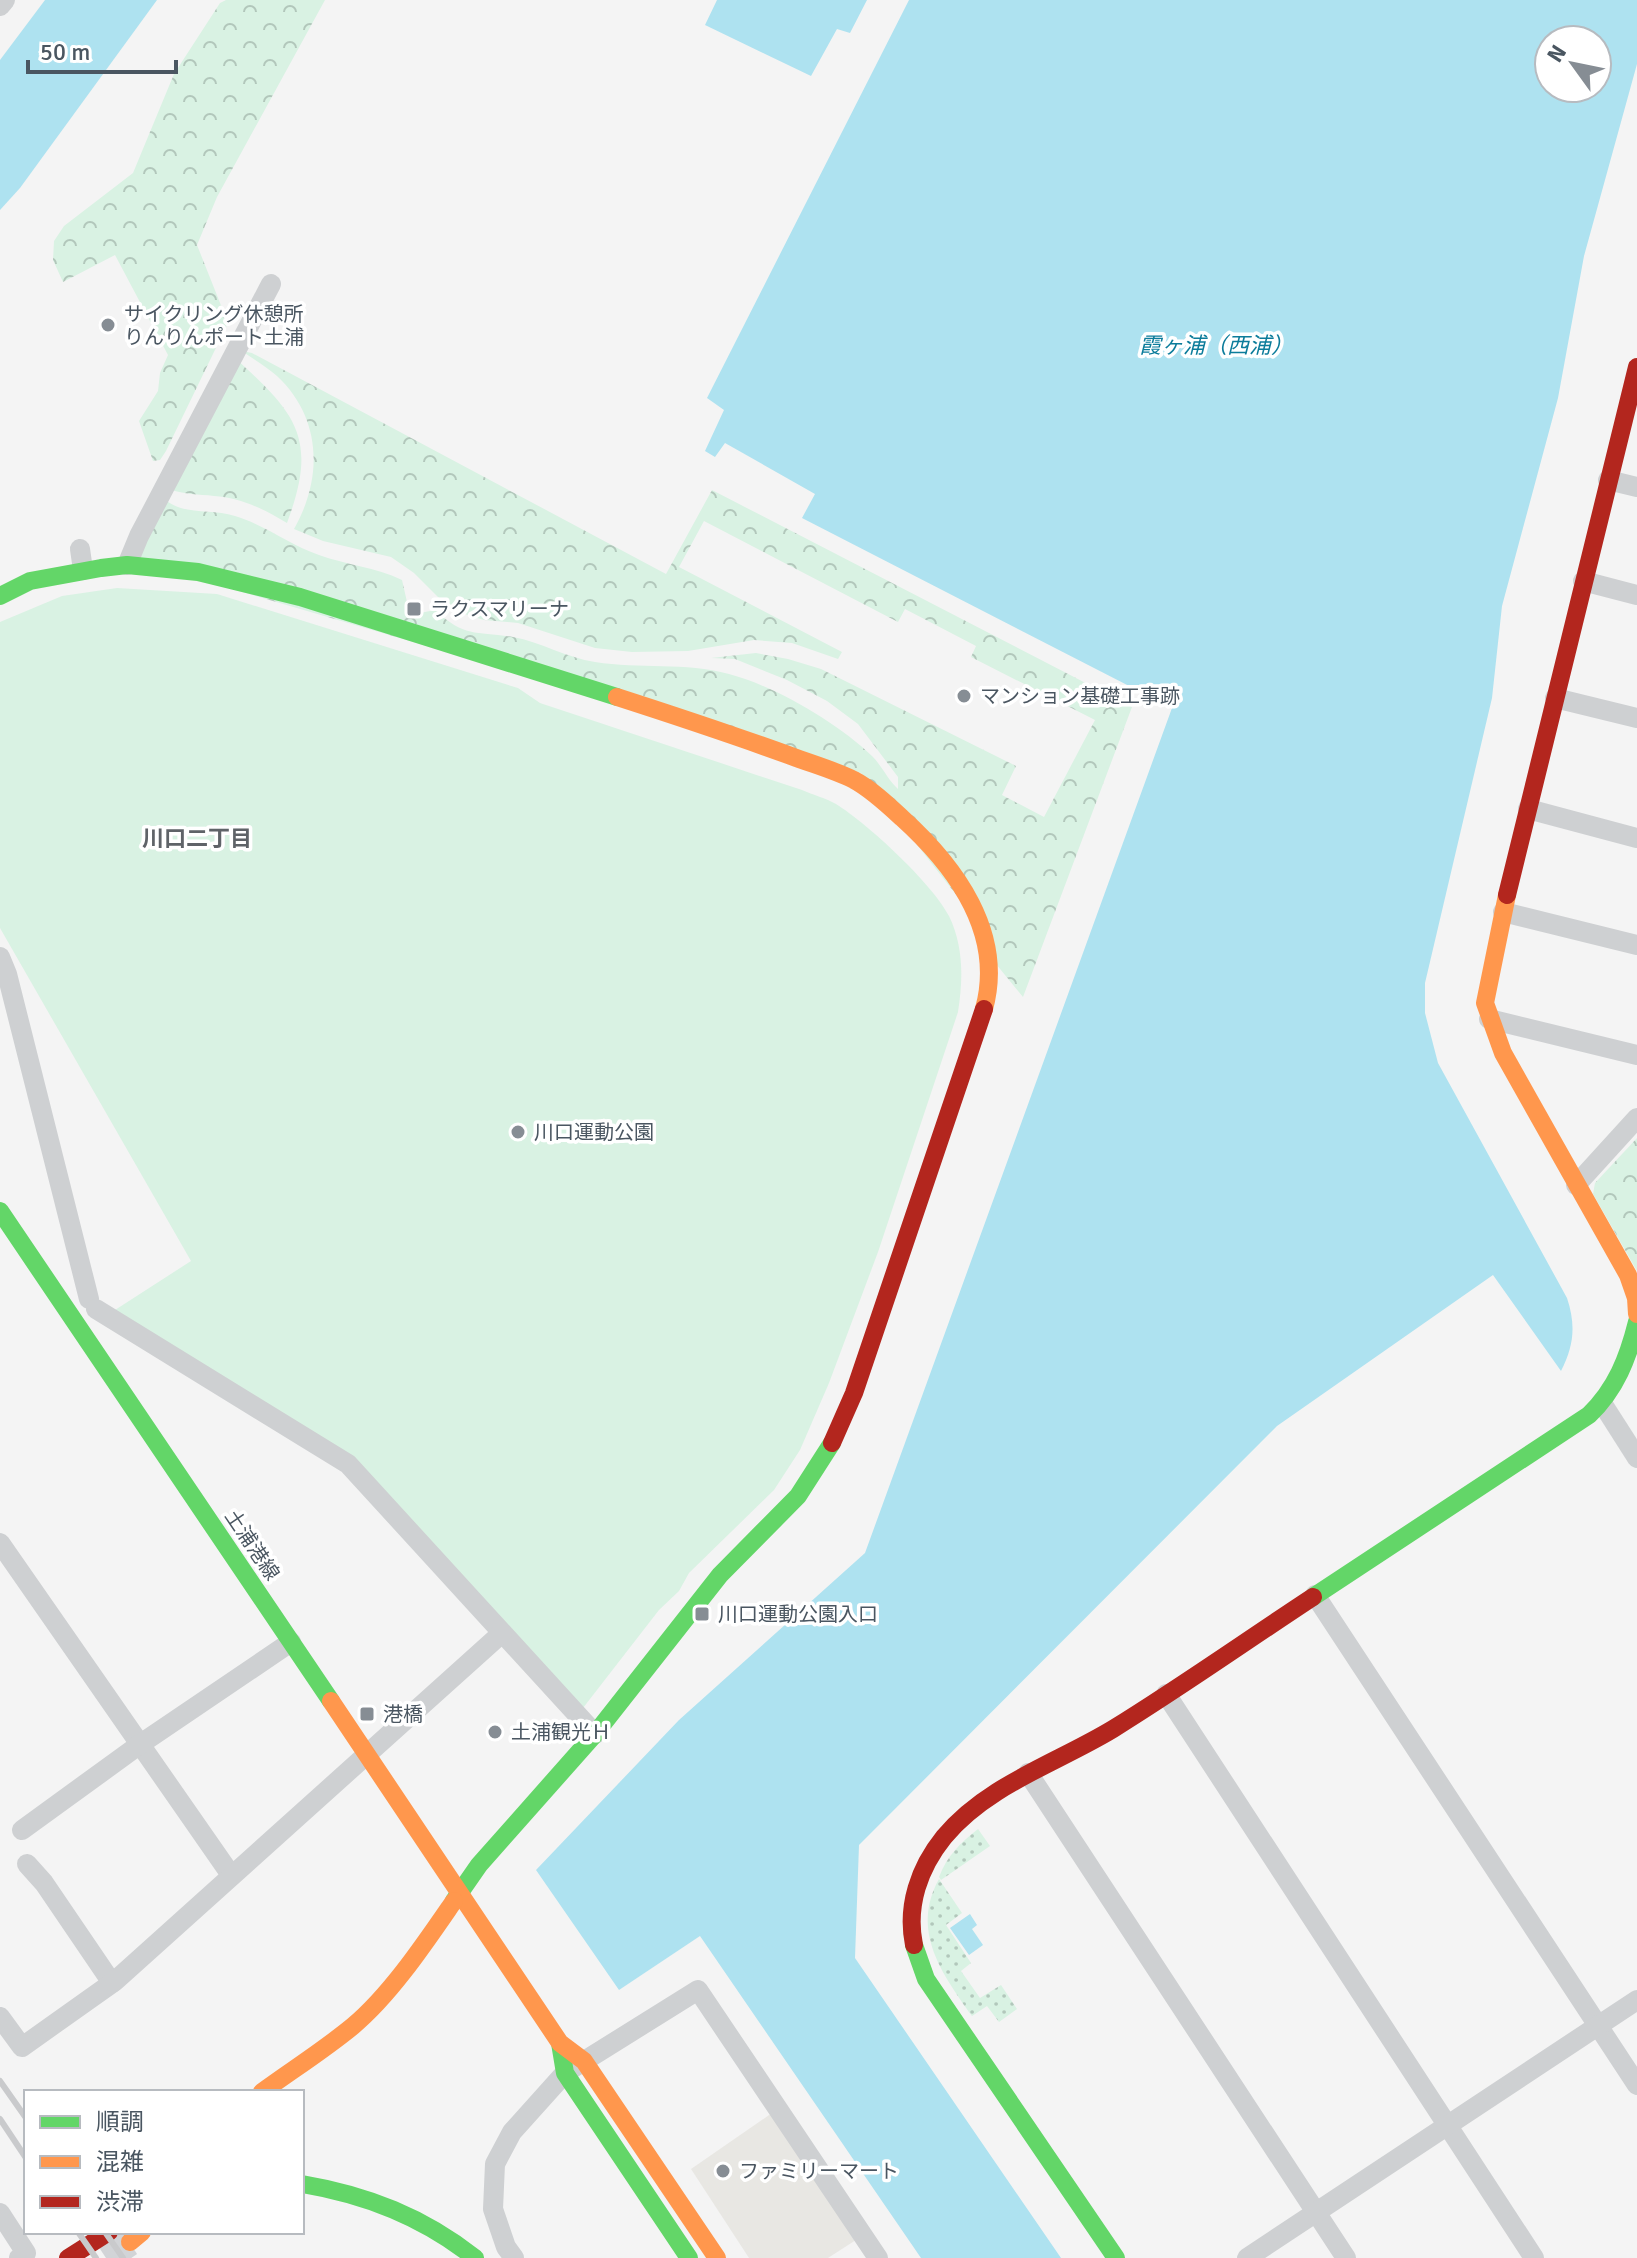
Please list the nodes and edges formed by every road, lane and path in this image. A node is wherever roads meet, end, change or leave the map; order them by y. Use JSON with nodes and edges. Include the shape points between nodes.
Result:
{"nodes":[{"id":1,"x":5,"y":0,"type":"edge"},
{"id":2,"x":0,"y":6,"type":"edge"},
{"id":3,"x":271,"y":284,"type":"dead end"},
{"id":4,"x":1637,"y":370,"type":"edge"},
{"id":5,"x":1608,"y":480,"type":"junction"},
{"id":6,"x":1637,"y":487,"type":"edge"},
{"id":7,"x":80,"y":549,"type":"dead end"},
{"id":8,"x":127,"y":565,"type":"junction"},
{"id":9,"x":83,"y":570,"type":"junction"},
{"id":10,"x":1583,"y":581,"type":"junction"},
{"id":11,"x":1637,"y":595,"type":"edge"},
{"id":12,"x":0,"y":596,"type":"edge"},
{"id":13,"x":1555,"y":698,"type":"junction"},
{"id":14,"x":1637,"y":718,"type":"edge"},
{"id":15,"x":1528,"y":809,"type":"junction"},
{"id":16,"x":1637,"y":838,"type":"edge"},
{"id":17,"x":1503,"y":912,"type":"junction"},
{"id":18,"x":1637,"y":945,"type":"edge"},
{"id":19,"x":0,"y":957,"type":"edge"},
{"id":20,"x":1489,"y":1019,"type":"junction"},
{"id":21,"x":1637,"y":1055,"type":"edge"},
{"id":22,"x":1637,"y":1118,"type":"edge"},
{"id":23,"x":1576,"y":1185,"type":"junction"},
{"id":24,"x":0,"y":1211,"type":"edge"},
{"id":25,"x":20,"y":1242,"type":"junction"},
{"id":26,"x":0,"y":1254,"type":"edge"},
{"id":27,"x":1637,"y":1314,"type":"edge"},
{"id":28,"x":1637,"y":1322,"type":"edge"},
{"id":29,"x":1602,"y":1403,"type":"junction"},
{"id":30,"x":1637,"y":1458,"type":"edge"},
{"id":31,"x":3,"y":1552,"type":"edge"},
{"id":32,"x":1315,"y":1595,"type":"junction"},
{"id":33,"x":502,"y":1633,"type":"junction"},
{"id":34,"x":291,"y":1642,"type":"junction"},
{"id":35,"x":1166,"y":1694,"type":"junction"},
{"id":36,"x":595,"y":1734,"type":"junction"},
{"id":37,"x":139,"y":1745,"type":"junction"},
{"id":38,"x":367,"y":1754,"type":"junction"},
{"id":39,"x":1028,"y":1773,"type":"junction"},
{"id":40,"x":22,"y":1830,"type":"dead end"},
{"id":41,"x":27,"y":1864,"type":"dead end"},
{"id":42,"x":231,"y":1875,"type":"junction"},
{"id":43,"x":458,"y":1894,"type":"junction"},
{"id":44,"x":112,"y":1983,"type":"junction"},
{"id":45,"x":1637,"y":2000,"type":"edge"},
{"id":46,"x":0,"y":2017,"type":"edge"},
{"id":47,"x":1597,"y":2025,"type":"junction"},
{"id":48,"x":560,"y":2043,"type":"junction"},
{"id":49,"x":584,"y":2061,"type":"junction"},
{"id":50,"x":565,"y":2073,"type":"junction"},
{"id":51,"x":1637,"y":2085,"type":"edge"},
{"id":52,"x":265,"y":2090,"type":"edge"},
{"id":53,"x":1446,"y":2126,"type":"junction"},
{"id":54,"x":304,"y":2184,"type":"edge"},
{"id":55,"x":0,"y":2213,"type":"edge"},
{"id":56,"x":1317,"y":2213,"type":"junction"},
{"id":57,"x":106,"y":2234,"type":"edge"},
{"id":58,"x":19,"y":2258,"type":"edge"},
{"id":59,"x":68,"y":2258,"type":"edge"},
{"id":60,"x":475,"y":2258,"type":"edge"},
{"id":61,"x":514,"y":2258,"type":"edge"},
{"id":62,"x":689,"y":2258,"type":"edge"},
{"id":63,"x":717,"y":2258,"type":"edge"},
{"id":64,"x":878,"y":2258,"type":"edge"},
{"id":65,"x":1116,"y":2258,"type":"edge"},
{"id":66,"x":1247,"y":2258,"type":"edge"},
{"id":67,"x":1346,"y":2258,"type":"edge"},
{"id":68,"x":1534,"y":2258,"type":"edge"}],
"edges":[{"from":1,"to":2,"type":"street"},
{"from":3,"to":8,"type":"street"},
{"from":4,"to":5,"type":"street"},
{"from":5,"to":6,"type":"street"},
{"from":5,"to":10,"type":"street"},
{"from":7,"to":9,"type":"street"},
{"from":8,"to":9,"type":"street"},
{"from":8,"to":36,"type":"street","via":[[198,572],[300,597],[724,731],[856,781],[933,846],[965,888],[977,914],[986,944],[987,999],[854,1393],[831,1445],[798,1496],[720,1575]]},
{"from":9,"to":12,"type":"street","via":[[30,581]]},
{"from":10,"to":11,"type":"street"},
{"from":10,"to":13,"type":"street"},
{"from":13,"to":14,"type":"street"},
{"from":13,"to":15,"type":"street"},
{"from":15,"to":16,"type":"street"},
{"from":15,"to":17,"type":"street"},
{"from":17,"to":18,"type":"street"},
{"from":17,"to":20,"type":"street","via":[[1487,982]]},
{"from":19,"to":33,"type":"street","via":[[92,1304],[348,1464]]},
{"from":20,"to":21,"type":"street"},
{"from":20,"to":23,"type":"street"},
{"from":22,"to":23,"type":"street"},
{"from":23,"to":27,"type":"street","via":[[1628,1275]]},
{"from":24,"to":25,"type":"street","name":"土浦港線"},
{"from":25,"to":26,"type":"street"},
{"from":25,"to":34,"type":"street","name":"土浦港線"},
{"from":28,"to":29,"type":"street","via":[[1626,1361]]},
{"from":29,"to":30,"type":"street"},
{"from":29,"to":32,"type":"street"},
{"from":31,"to":37,"type":"street"},
{"from":32,"to":35,"type":"street"},
{"from":32,"to":47,"type":"street"},
{"from":33,"to":36,"type":"street"},
{"from":33,"to":38,"type":"street"},
{"from":34,"to":37,"type":"street"},
{"from":34,"to":38,"type":"street","name":"土浦港線"},
{"from":35,"to":39,"type":"street"},
{"from":35,"to":53,"type":"street"},
{"from":36,"to":43,"type":"street"},
{"from":37,"to":40,"type":"street"},
{"from":37,"to":42,"type":"street"},
{"from":38,"to":42,"type":"street"},
{"from":38,"to":43,"type":"street","name":"土浦港線"},
{"from":39,"to":56,"type":"street"},
{"from":39,"to":65,"type":"street","via":[[950,1829],[932,1849],[917,1880],[911,1932],[926,1979]]},
{"from":41,"to":44,"type":"street"},
{"from":42,"to":44,"type":"street"},
{"from":43,"to":48,"type":"street","name":"土浦港線"},
{"from":43,"to":52,"type":"street","via":[[372,2008]]},
{"from":44,"to":46,"type":"street","via":[[22,2047]]},
{"from":45,"to":47,"type":"street"},
{"from":47,"to":51,"type":"street"},
{"from":47,"to":53,"type":"street"},
{"from":48,"to":49,"type":"street"},
{"from":48,"to":50,"type":"street"},
{"from":49,"to":50,"type":"street"},
{"from":49,"to":63,"type":"street"},
{"from":49,"to":64,"type":"street","via":[[698,1990]]},
{"from":50,"to":61,"type":"street","via":[[512,2132],[495,2164],[493,2209]]},
{"from":50,"to":62,"type":"street"},
{"from":53,"to":56,"type":"street"},
{"from":53,"to":68,"type":"street"},
{"from":54,"to":60,"type":"street","via":[[400,2210]]},
{"from":55,"to":58,"type":"street","via":[[26,2253]]},
{"from":56,"to":66,"type":"street"},
{"from":56,"to":67,"type":"street"},
{"from":57,"to":59,"type":"street"}]}
